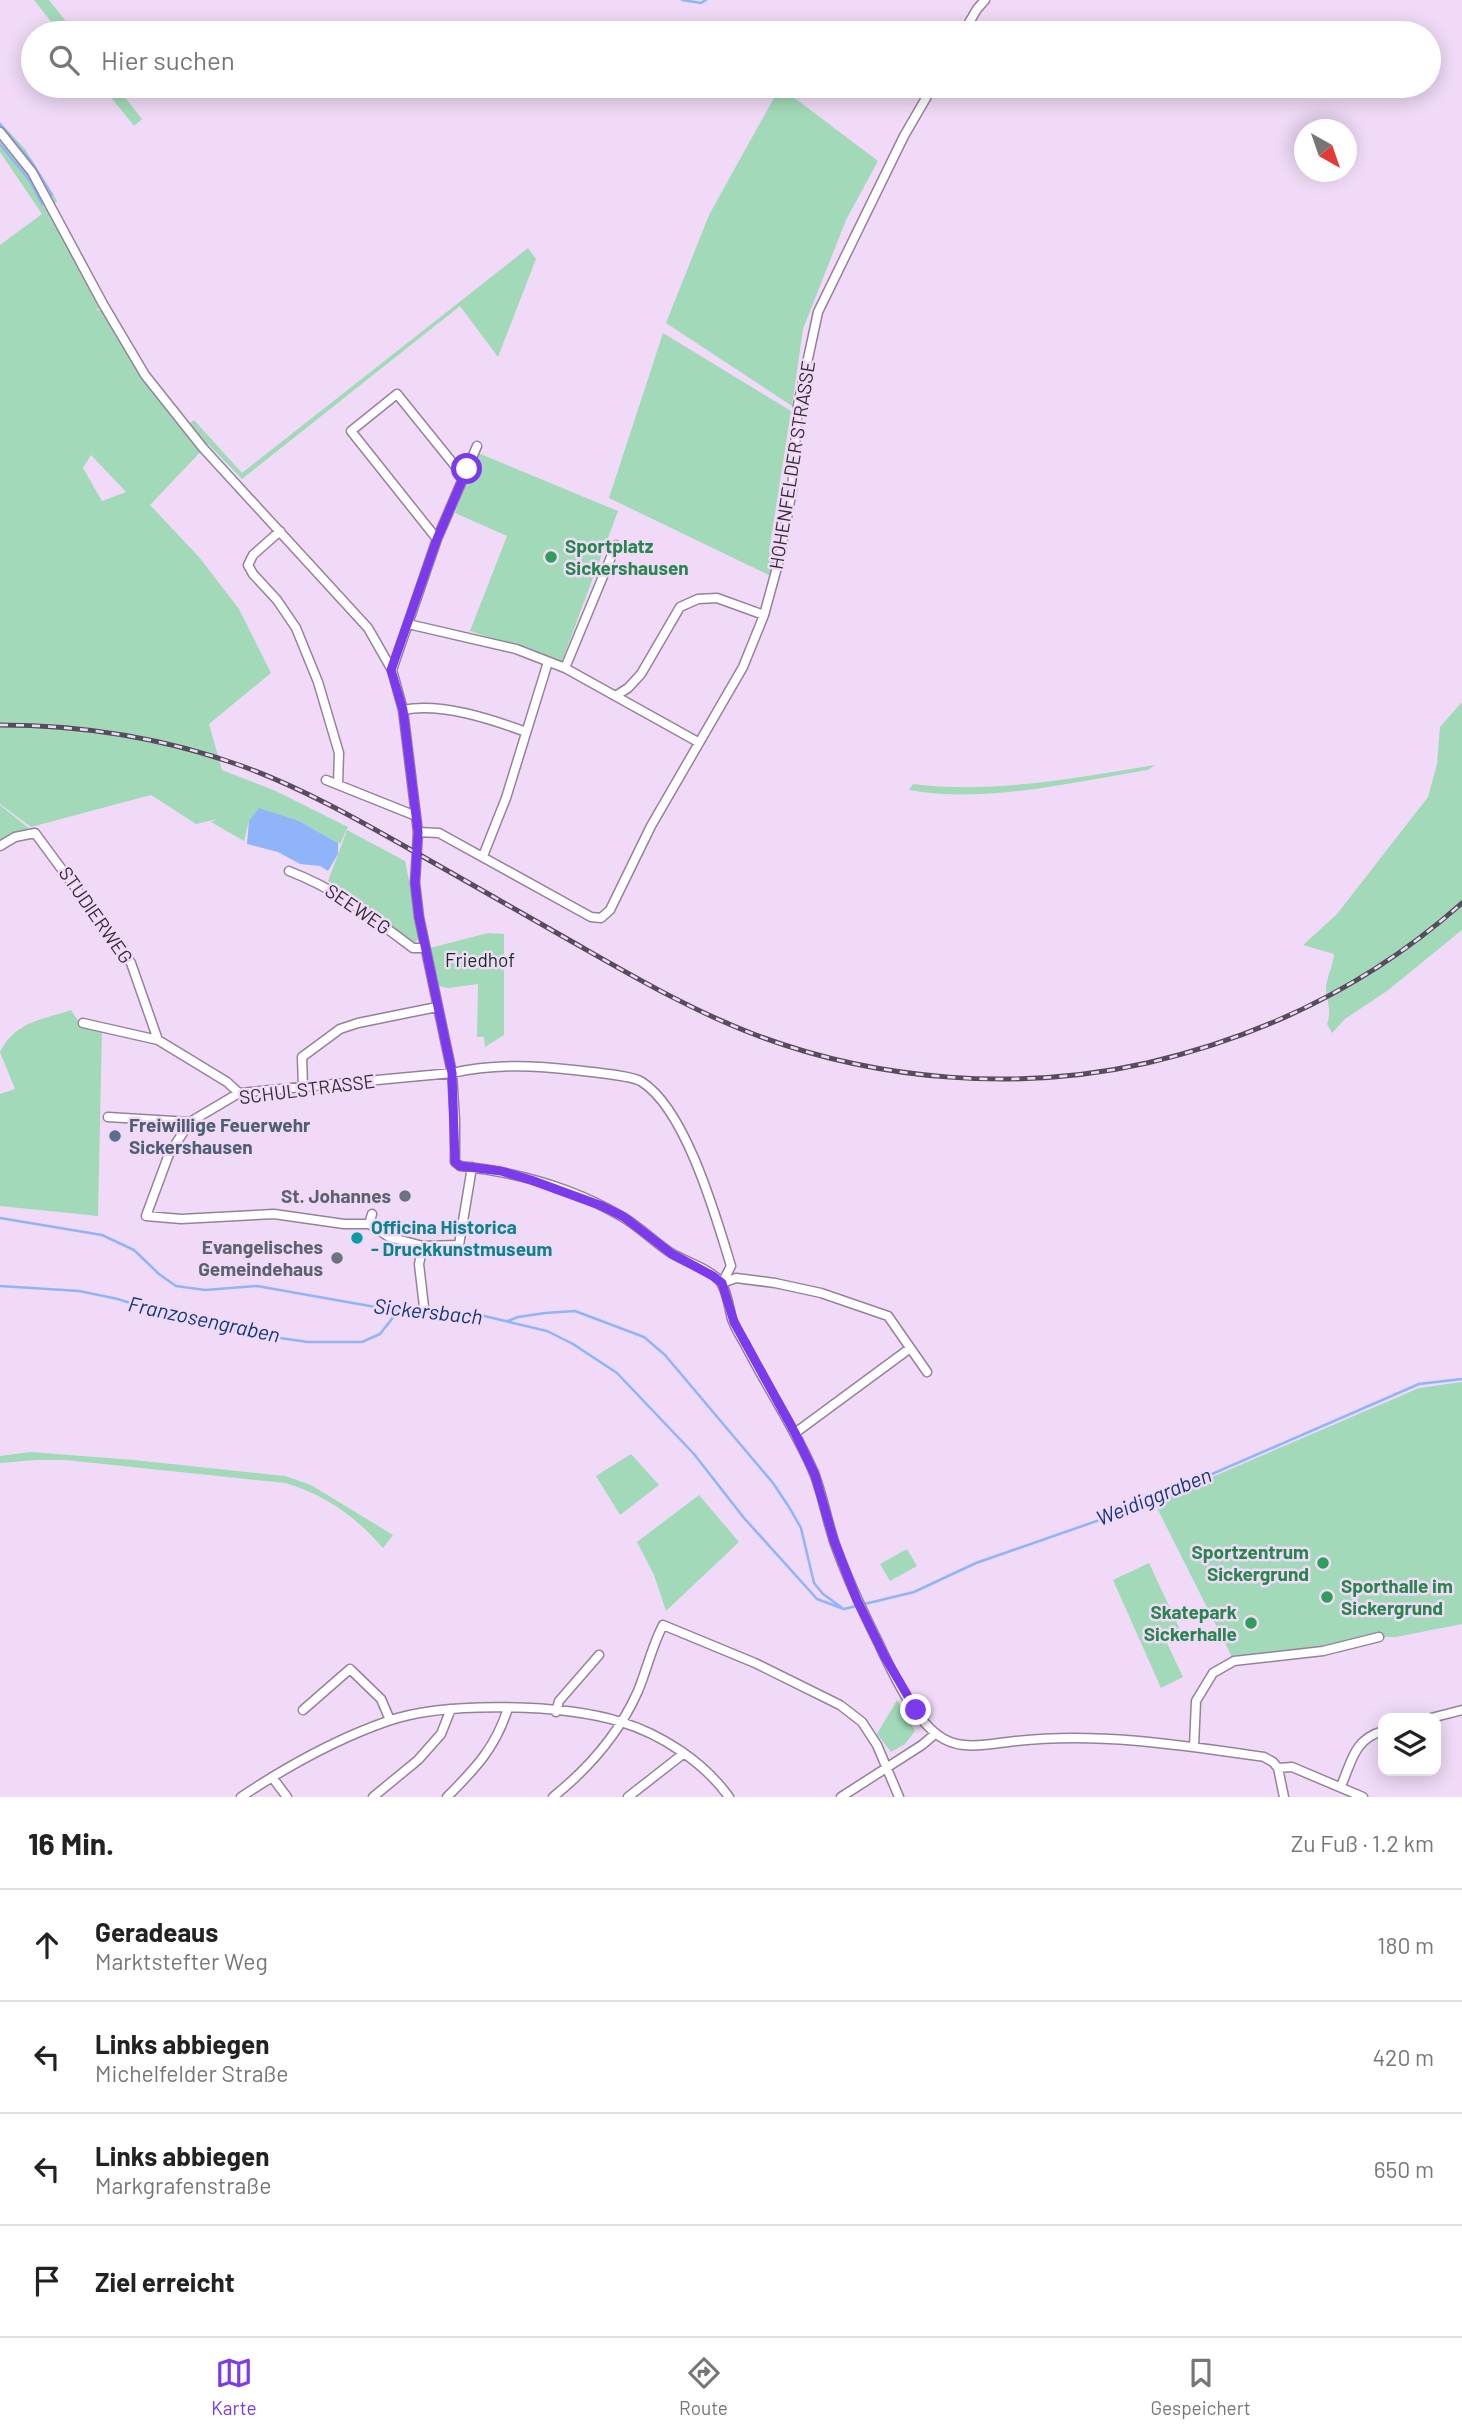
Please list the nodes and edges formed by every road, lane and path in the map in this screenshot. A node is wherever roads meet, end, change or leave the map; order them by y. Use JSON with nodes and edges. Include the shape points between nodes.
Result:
{"nodes":[{"id":1,"x":985,"y":0,"type":"edge"},
{"id":2,"x":970,"y":21,"type":"edge"},
{"id":3,"x":926,"y":98,"type":"edge"},
{"id":4,"x":0,"y":132,"type":"edge"},
{"id":5,"x":477,"y":446,"type":"dead end"},
{"id":6,"x":464,"y":477,"type":"junction"},
{"id":7,"x":280,"y":531,"type":"junction"},
{"id":8,"x":437,"y":539,"type":"junction"},
{"id":9,"x":616,"y":545,"type":"dead end"},
{"id":10,"x":764,"y":615,"type":"junction"},
{"id":11,"x":408,"y":624,"type":"junction"},
{"id":12,"x":548,"y":662,"type":"junction"},
{"id":13,"x":565,"y":668,"type":"junction"},
{"id":14,"x":391,"y":670,"type":"junction"},
{"id":15,"x":617,"y":695,"type":"junction"},
{"id":16,"x":403,"y":710,"type":"junction"},
{"id":17,"x":526,"y":732,"type":"junction"},
{"id":18,"x":698,"y":742,"type":"junction"},
{"id":19,"x":326,"y":780,"type":"dead end"},
{"id":20,"x":338,"y":784,"type":"junction"},
{"id":21,"x":416,"y":816,"type":"junction"},
{"id":22,"x":418,"y":832,"type":"junction"},
{"id":23,"x":0,"y":846,"type":"edge"},
{"id":24,"x":483,"y":856,"type":"junction"},
{"id":25,"x":289,"y":871,"type":"dead end"},
{"id":26,"x":425,"y":948,"type":"junction"},
{"id":27,"x":436,"y":1007,"type":"junction"},
{"id":28,"x":83,"y":1023,"type":"dead end"},
{"id":29,"x":158,"y":1040,"type":"junction"},
{"id":30,"x":452,"y":1073,"type":"junction"},
{"id":31,"x":303,"y":1088,"type":"junction"},
{"id":32,"x":239,"y":1093,"type":"junction"},
{"id":33,"x":108,"y":1117,"type":"dead end"},
{"id":34,"x":190,"y":1122,"type":"junction"},
{"id":35,"x":472,"y":1167,"type":"junction"},
{"id":36,"x":372,"y":1214,"type":"dead end"},
{"id":37,"x":369,"y":1224,"type":"junction"},
{"id":38,"x":423,"y":1246,"type":"junction"},
{"id":39,"x":722,"y":1283,"type":"junction"},
{"id":40,"x":424,"y":1307,"type":"dead end"},
{"id":41,"x":909,"y":1349,"type":"junction"},
{"id":42,"x":927,"y":1372,"type":"dead end"},
{"id":43,"x":795,"y":1433,"type":"junction"},
{"id":44,"x":1379,"y":1637,"type":"dead end"},
{"id":45,"x":599,"y":1655,"type":"dead end"},
{"id":46,"x":508,"y":1708,"type":"junction"},
{"id":47,"x":451,"y":1709,"type":"junction"},
{"id":48,"x":303,"y":1710,"type":"dead end"},
{"id":49,"x":1462,"y":1710,"type":"edge"},
{"id":50,"x":556,"y":1712,"type":"junction"},
{"id":51,"x":1441,"y":1715,"type":"edge"},
{"id":52,"x":390,"y":1720,"type":"junction"},
{"id":53,"x":621,"y":1722,"type":"junction"},
{"id":54,"x":1378,"y":1733,"type":"edge"},
{"id":55,"x":935,"y":1734,"type":"junction"},
{"id":56,"x":1194,"y":1747,"type":"junction"},
{"id":57,"x":683,"y":1754,"type":"junction"},
{"id":58,"x":886,"y":1768,"type":"junction"},
{"id":59,"x":1278,"y":1768,"type":"junction"},
{"id":60,"x":272,"y":1777,"type":"junction"},
{"id":61,"x":1341,"y":1786,"type":"junction"},
{"id":62,"x":241,"y":1797,"type":"edge"},
{"id":63,"x":287,"y":1797,"type":"edge"},
{"id":64,"x":373,"y":1797,"type":"edge"},
{"id":65,"x":447,"y":1797,"type":"edge"},
{"id":66,"x":553,"y":1797,"type":"edge"},
{"id":67,"x":628,"y":1797,"type":"edge"},
{"id":68,"x":729,"y":1797,"type":"edge"},
{"id":69,"x":842,"y":1797,"type":"edge"},
{"id":70,"x":899,"y":1797,"type":"edge"},
{"id":71,"x":1284,"y":1797,"type":"edge"},
{"id":72,"x":1363,"y":1797,"type":"edge"}],
"edges":[{"from":1,"to":2,"type":"street"},
{"from":3,"to":10,"type":"street","name":"HOHENFELDER STRASSE","via":[[818,312],[798,405],[790,501]]},
{"from":4,"to":7,"type":"street","via":[[32,172],[145,375],[203,448]]},
{"from":5,"to":6,"type":"street"},
{"from":6,"to":8,"type":"street"},
{"from":6,"to":8,"type":"street","via":[[397,394],[351,431]]},
{"from":7,"to":14,"type":"street","via":[[368,628]]},
{"from":7,"to":20,"type":"street","via":[[248,565],[296,628],[339,753]]},
{"from":8,"to":11,"type":"street"},
{"from":9,"to":13,"type":"street"},
{"from":10,"to":15,"type":"street","via":[[717,598],[698,598],[680,607],[641,674]]},
{"from":10,"to":18,"type":"street","name":"HOHENFELDER STRASSE","via":[[743,667]]},
{"from":11,"to":12,"type":"street","via":[[516,649]]},
{"from":11,"to":14,"type":"street"},
{"from":12,"to":13,"type":"street"},
{"from":12,"to":17,"type":"street"},
{"from":13,"to":15,"type":"street"},
{"from":14,"to":16,"type":"street"},
{"from":15,"to":18,"type":"street"},
{"from":16,"to":17,"type":"street","via":[[424,707],[492,720]]},
{"from":16,"to":21,"type":"street"},
{"from":17,"to":24,"type":"street"},
{"from":18,"to":24,"type":"street","name":"HOHENFELDER STRASSE","via":[[610,910],[601,918],[591,917]]},
{"from":19,"to":20,"type":"street"},
{"from":20,"to":21,"type":"street"},
{"from":21,"to":22,"type":"street"},
{"from":22,"to":24,"type":"street","name":"HOHENFELDER STRASSE","via":[[439,833]]},
{"from":22,"to":26,"type":"street","via":[[415,883]]},
{"from":23,"to":29,"type":"street","name":"STUDIERWEG","via":[[35,833],[131,962]]},
{"from":25,"to":26,"type":"street","name":"SEEWEG","via":[[348,899],[413,948]]},
{"from":26,"to":27,"type":"street"},
{"from":27,"to":30,"type":"street"},
{"from":27,"to":31,"type":"street","via":[[340,1029],[302,1057]]},
{"from":28,"to":29,"type":"street"},
{"from":29,"to":32,"type":"street"},
{"from":30,"to":31,"type":"street","name":"SCHULSTRASSE"},
{"from":30,"to":35,"type":"street","via":[[455,1162]]},
{"from":30,"to":39,"type":"street","name":"SCHULSTRASSE","via":[[479,1067],[562,1069],[640,1080],[661,1098],[696,1162],[731,1266]]},
{"from":31,"to":32,"type":"street","name":"SCHULSTRASSE"},
{"from":32,"to":34,"type":"street","name":"SCHULSTRASSE"},
{"from":33,"to":34,"type":"street"},
{"from":34,"to":37,"type":"street","name":"SCHULSTRASSE","via":[[169,1154],[146,1216],[181,1219],[274,1214]]},
{"from":35,"to":38,"type":"street","via":[[459,1245]]},
{"from":35,"to":39,"type":"street","via":[[501,1171],[602,1206]]},
{"from":36,"to":37,"type":"street"},
{"from":37,"to":38,"type":"street","via":[[389,1237]]},
{"from":38,"to":40,"type":"street","via":[[419,1264]]},
{"from":39,"to":41,"type":"street","via":[[736,1278],[775,1283],[888,1316]]},
{"from":39,"to":43,"type":"street","via":[[734,1322]]},
{"from":41,"to":42,"type":"street"},
{"from":41,"to":43,"type":"street"},
{"from":43,"to":55,"type":"street","via":[[815,1475],[857,1600],[885,1657]]},
{"from":44,"to":56,"type":"street","via":[[1322,1651],[1234,1661],[1213,1673],[1196,1701]]},
{"from":45,"to":50,"type":"street","via":[[559,1700]]},
{"from":46,"to":47,"type":"street"},
{"from":46,"to":50,"type":"street"},
{"from":46,"to":65,"type":"street","via":[[501,1732],[480,1764]]},
{"from":47,"to":52,"type":"street"},
{"from":47,"to":64,"type":"street","via":[[440,1734],[418,1760]]},
{"from":48,"to":52,"type":"street","via":[[350,1669],[381,1699]]},
{"from":49,"to":51,"type":"street"},
{"from":50,"to":53,"type":"street"},
{"from":52,"to":60,"type":"street"},
{"from":53,"to":57,"type":"street"},
{"from":53,"to":58,"type":"street","via":[[663,1625],[832,1700],[862,1722]]},
{"from":53,"to":66,"type":"street","via":[[587,1768]]},
{"from":54,"to":61,"type":"street","via":[[1360,1743]]},
{"from":55,"to":56,"type":"street","via":[[972,1745],[1074,1737]]},
{"from":55,"to":58,"type":"street"},
{"from":56,"to":59,"type":"street","via":[[1264,1757]]},
{"from":57,"to":67,"type":"street"},
{"from":57,"to":68,"type":"street","via":[[711,1775]]},
{"from":58,"to":69,"type":"street"},
{"from":58,"to":70,"type":"street"},
{"from":59,"to":61,"type":"street","via":[[1292,1768]]},
{"from":59,"to":71,"type":"street"},
{"from":60,"to":62,"type":"street"},
{"from":60,"to":63,"type":"street"},
{"from":61,"to":72,"type":"street"}]}
